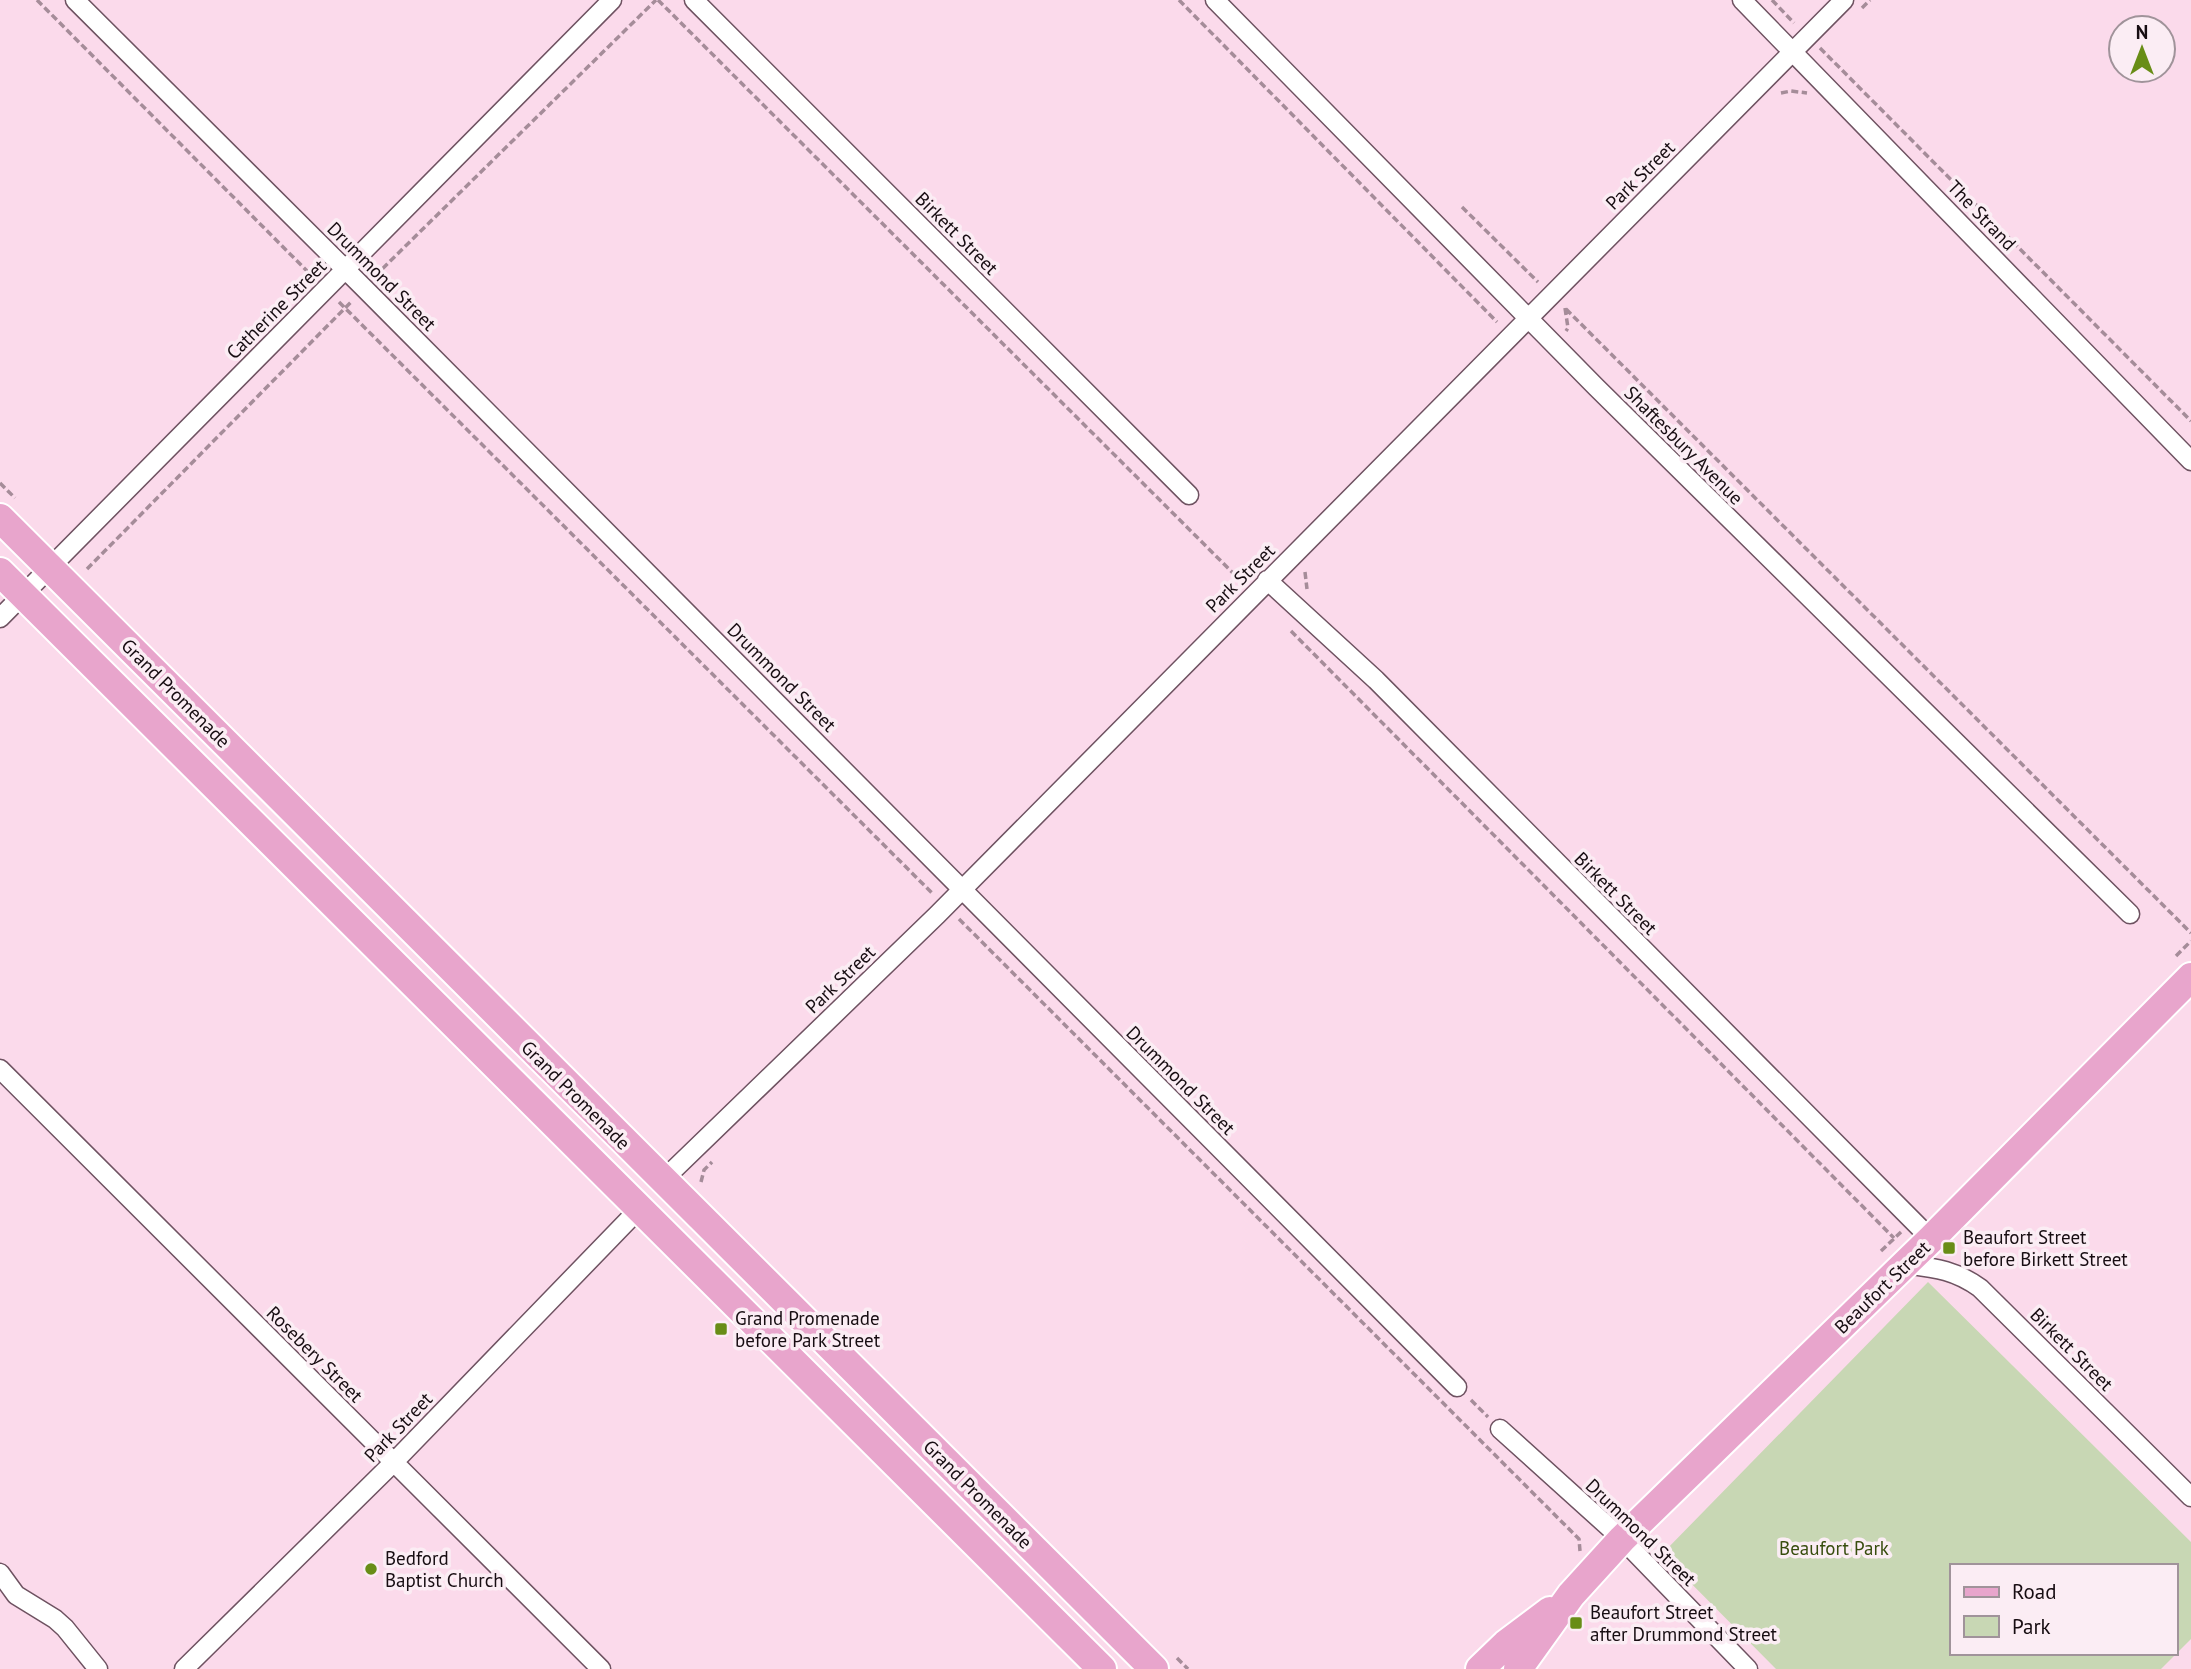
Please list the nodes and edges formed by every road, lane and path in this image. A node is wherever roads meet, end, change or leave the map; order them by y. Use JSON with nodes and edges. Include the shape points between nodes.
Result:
{"nodes":[{"id":1,"x":37,"y":0,"type":"edge"},
{"id":2,"x":75,"y":0,"type":"edge"},
{"id":3,"x":612,"y":0,"type":"edge"},
{"id":4,"x":658,"y":0,"type":"edge"},
{"id":5,"x":694,"y":0,"type":"edge"},
{"id":6,"x":1179,"y":0,"type":"edge"},
{"id":7,"x":1215,"y":0,"type":"edge"},
{"id":8,"x":1742,"y":0,"type":"edge"},
{"id":9,"x":1772,"y":0,"type":"edge"},
{"id":10,"x":1844,"y":0,"type":"edge"},
{"id":11,"x":1808,"y":36,"type":"junction"},
{"id":12,"x":1793,"y":51,"type":"junction"},
{"id":13,"x":1462,"y":207,"type":"dead end"},
{"id":14,"x":346,"y":269,"type":"junction"},
{"id":15,"x":326,"y":289,"type":"junction"},
{"id":16,"x":1551,"y":295,"type":"junction"},
{"id":17,"x":1523,"y":314,"type":"junction"},
{"id":18,"x":2191,"y":421,"type":"edge"},
{"id":19,"x":2191,"y":461,"type":"edge"},
{"id":20,"x":1189,"y":495,"type":"dead end"},
{"id":21,"x":0,"y":519,"type":"edge"},
{"id":22,"x":51,"y":567,"type":"junction"},
{"id":23,"x":0,"y":572,"type":"edge"},
{"id":24,"x":1267,"y":580,"type":"junction"},
{"id":25,"x":23,"y":594,"type":"junction"},
{"id":26,"x":1254,"y":594,"type":"junction"},
{"id":27,"x":0,"y":618,"type":"edge"},
{"id":28,"x":1287,"y":627,"type":"dead end"},
{"id":29,"x":962,"y":889,"type":"junction"},
{"id":30,"x":946,"y":906,"type":"junction"},
{"id":31,"x":2130,"y":914,"type":"dead end"},
{"id":32,"x":2191,"y":933,"type":"edge"},
{"id":33,"x":2190,"y":982,"type":"edge"},
{"id":34,"x":0,"y":1069,"type":"edge"},
{"id":35,"x":662,"y":1181,"type":"junction"},
{"id":36,"x":638,"y":1210,"type":"junction"},
{"id":37,"x":1894,"y":1238,"type":"dead end"},
{"id":38,"x":1931,"y":1239,"type":"junction"},
{"id":39,"x":1905,"y":1264,"type":"junction"},
{"id":40,"x":1457,"y":1387,"type":"joint"},
{"id":41,"x":1500,"y":1429,"type":"joint"},
{"id":42,"x":394,"y":1462,"type":"junction"},
{"id":43,"x":2191,"y":1497,"type":"edge"},
{"id":44,"x":1622,"y":1539,"type":"junction"},
{"id":45,"x":1580,"y":1553,"type":"dead end"},
{"id":46,"x":0,"y":1573,"type":"edge"},
{"id":47,"x":1571,"y":1595,"type":"junction"},
{"id":48,"x":97,"y":1669,"type":"edge"},
{"id":49,"x":184,"y":1669,"type":"edge"},
{"id":50,"x":601,"y":1669,"type":"edge"},
{"id":51,"x":1102,"y":1669,"type":"edge"},
{"id":52,"x":1154,"y":1669,"type":"edge"},
{"id":53,"x":1480,"y":1669,"type":"edge"},
{"id":54,"x":1518,"y":1669,"type":"edge"},
{"id":55,"x":1748,"y":1669,"type":"edge"}],
"edges":[{"from":1,"to":15,"type":"path"},
{"from":2,"to":14,"type":"street","name":"Drummond Street"},
{"from":3,"to":14,"type":"street","name":"Catherine Street"},
{"from":4,"to":26,"type":"path"},
{"from":5,"to":20,"type":"street","name":"Birkett Street"},
{"from":6,"to":17,"type":"path","via":[[1502,326]]},
{"from":7,"to":17,"type":"street","name":"Shaftesbury Avenue"},
{"from":8,"to":12,"type":"street","name":"The Strand"},
{"from":9,"to":11,"type":"path"},
{"from":10,"to":11,"type":"street","name":"Park Street"},
{"from":11,"to":12,"type":"street","name":"Park Street"},
{"from":11,"to":18,"type":"path"},
{"from":12,"to":16,"type":"street","name":"Park Street"},
{"from":12,"to":19,"type":"street","name":"The Strand"},
{"from":13,"to":16,"type":"path"},
{"from":14,"to":15,"type":"street","name":"Catherine Street"},
{"from":14,"to":29,"type":"street","name":"Drummond Street"},
{"from":15,"to":22,"type":"street","name":"Catherine Street"},
{"from":15,"to":30,"type":"path"},
{"from":16,"to":17,"type":"street","name":"Park Street"},
{"from":16,"to":32,"type":"path"},
{"from":17,"to":24,"type":"street","name":"Park Street"},
{"from":17,"to":31,"type":"street","name":"Shaftesbury Avenue"},
{"from":21,"to":22,"type":"main road","name":"Grand Promenade"},
{"from":22,"to":25,"type":"street","name":"Catherine Street"},
{"from":22,"to":35,"type":"main road","name":"Grand Promenade"},
{"from":23,"to":25,"type":"main road","name":"Grand Promenade"},
{"from":24,"to":26,"type":"street","name":"Park Street"},
{"from":24,"to":38,"type":"street","name":"Birkett Street","via":[[1376,680]]},
{"from":25,"to":27,"type":"street","name":"Catherine Street"},
{"from":25,"to":36,"type":"main road","name":"Grand Promenade"},
{"from":26,"to":29,"type":"street","name":"Park Street"},
{"from":28,"to":37,"type":"path"},
{"from":29,"to":30,"type":"street","name":"Park Street"},
{"from":29,"to":40,"type":"street","name":"Drummond Street"},
{"from":30,"to":35,"type":"street","name":"Park Street"},
{"from":30,"to":45,"type":"path","via":[[1579,1539]]},
{"from":33,"to":38,"type":"main road","name":"Beaufort Street"},
{"from":34,"to":42,"type":"street","name":"Rosebery Street"},
{"from":35,"to":52,"type":"main road","name":"Grand Promenade"},
{"from":36,"to":42,"type":"street","name":"Park Street"},
{"from":36,"to":51,"type":"main road","name":"Grand Promenade"},
{"from":38,"to":39,"type":"main road","name":"Beaufort Street"},
{"from":39,"to":43,"type":"street","name":"Birkett Street","via":[[1964,1276],[1980,1288]]},
{"from":39,"to":44,"type":"main road","name":"Beaufort Street"},
{"from":40,"to":41,"type":"path"},
{"from":41,"to":44,"type":"street","name":"Drummond Street"},
{"from":42,"to":49,"type":"street","name":"Park Street"},
{"from":42,"to":50,"type":"street","name":"Rosebery Street"},
{"from":44,"to":47,"type":"main road","name":"Beaufort Street"},
{"from":44,"to":55,"type":"street","name":"Drummond Street"},
{"from":46,"to":48,"type":"street","via":[[16,1595],[65,1628]]},
{"from":47,"to":53,"type":"main road","name":"Beaufort Street"},
{"from":47,"to":54,"type":"main road","name":"Beaufort Street"}]}
